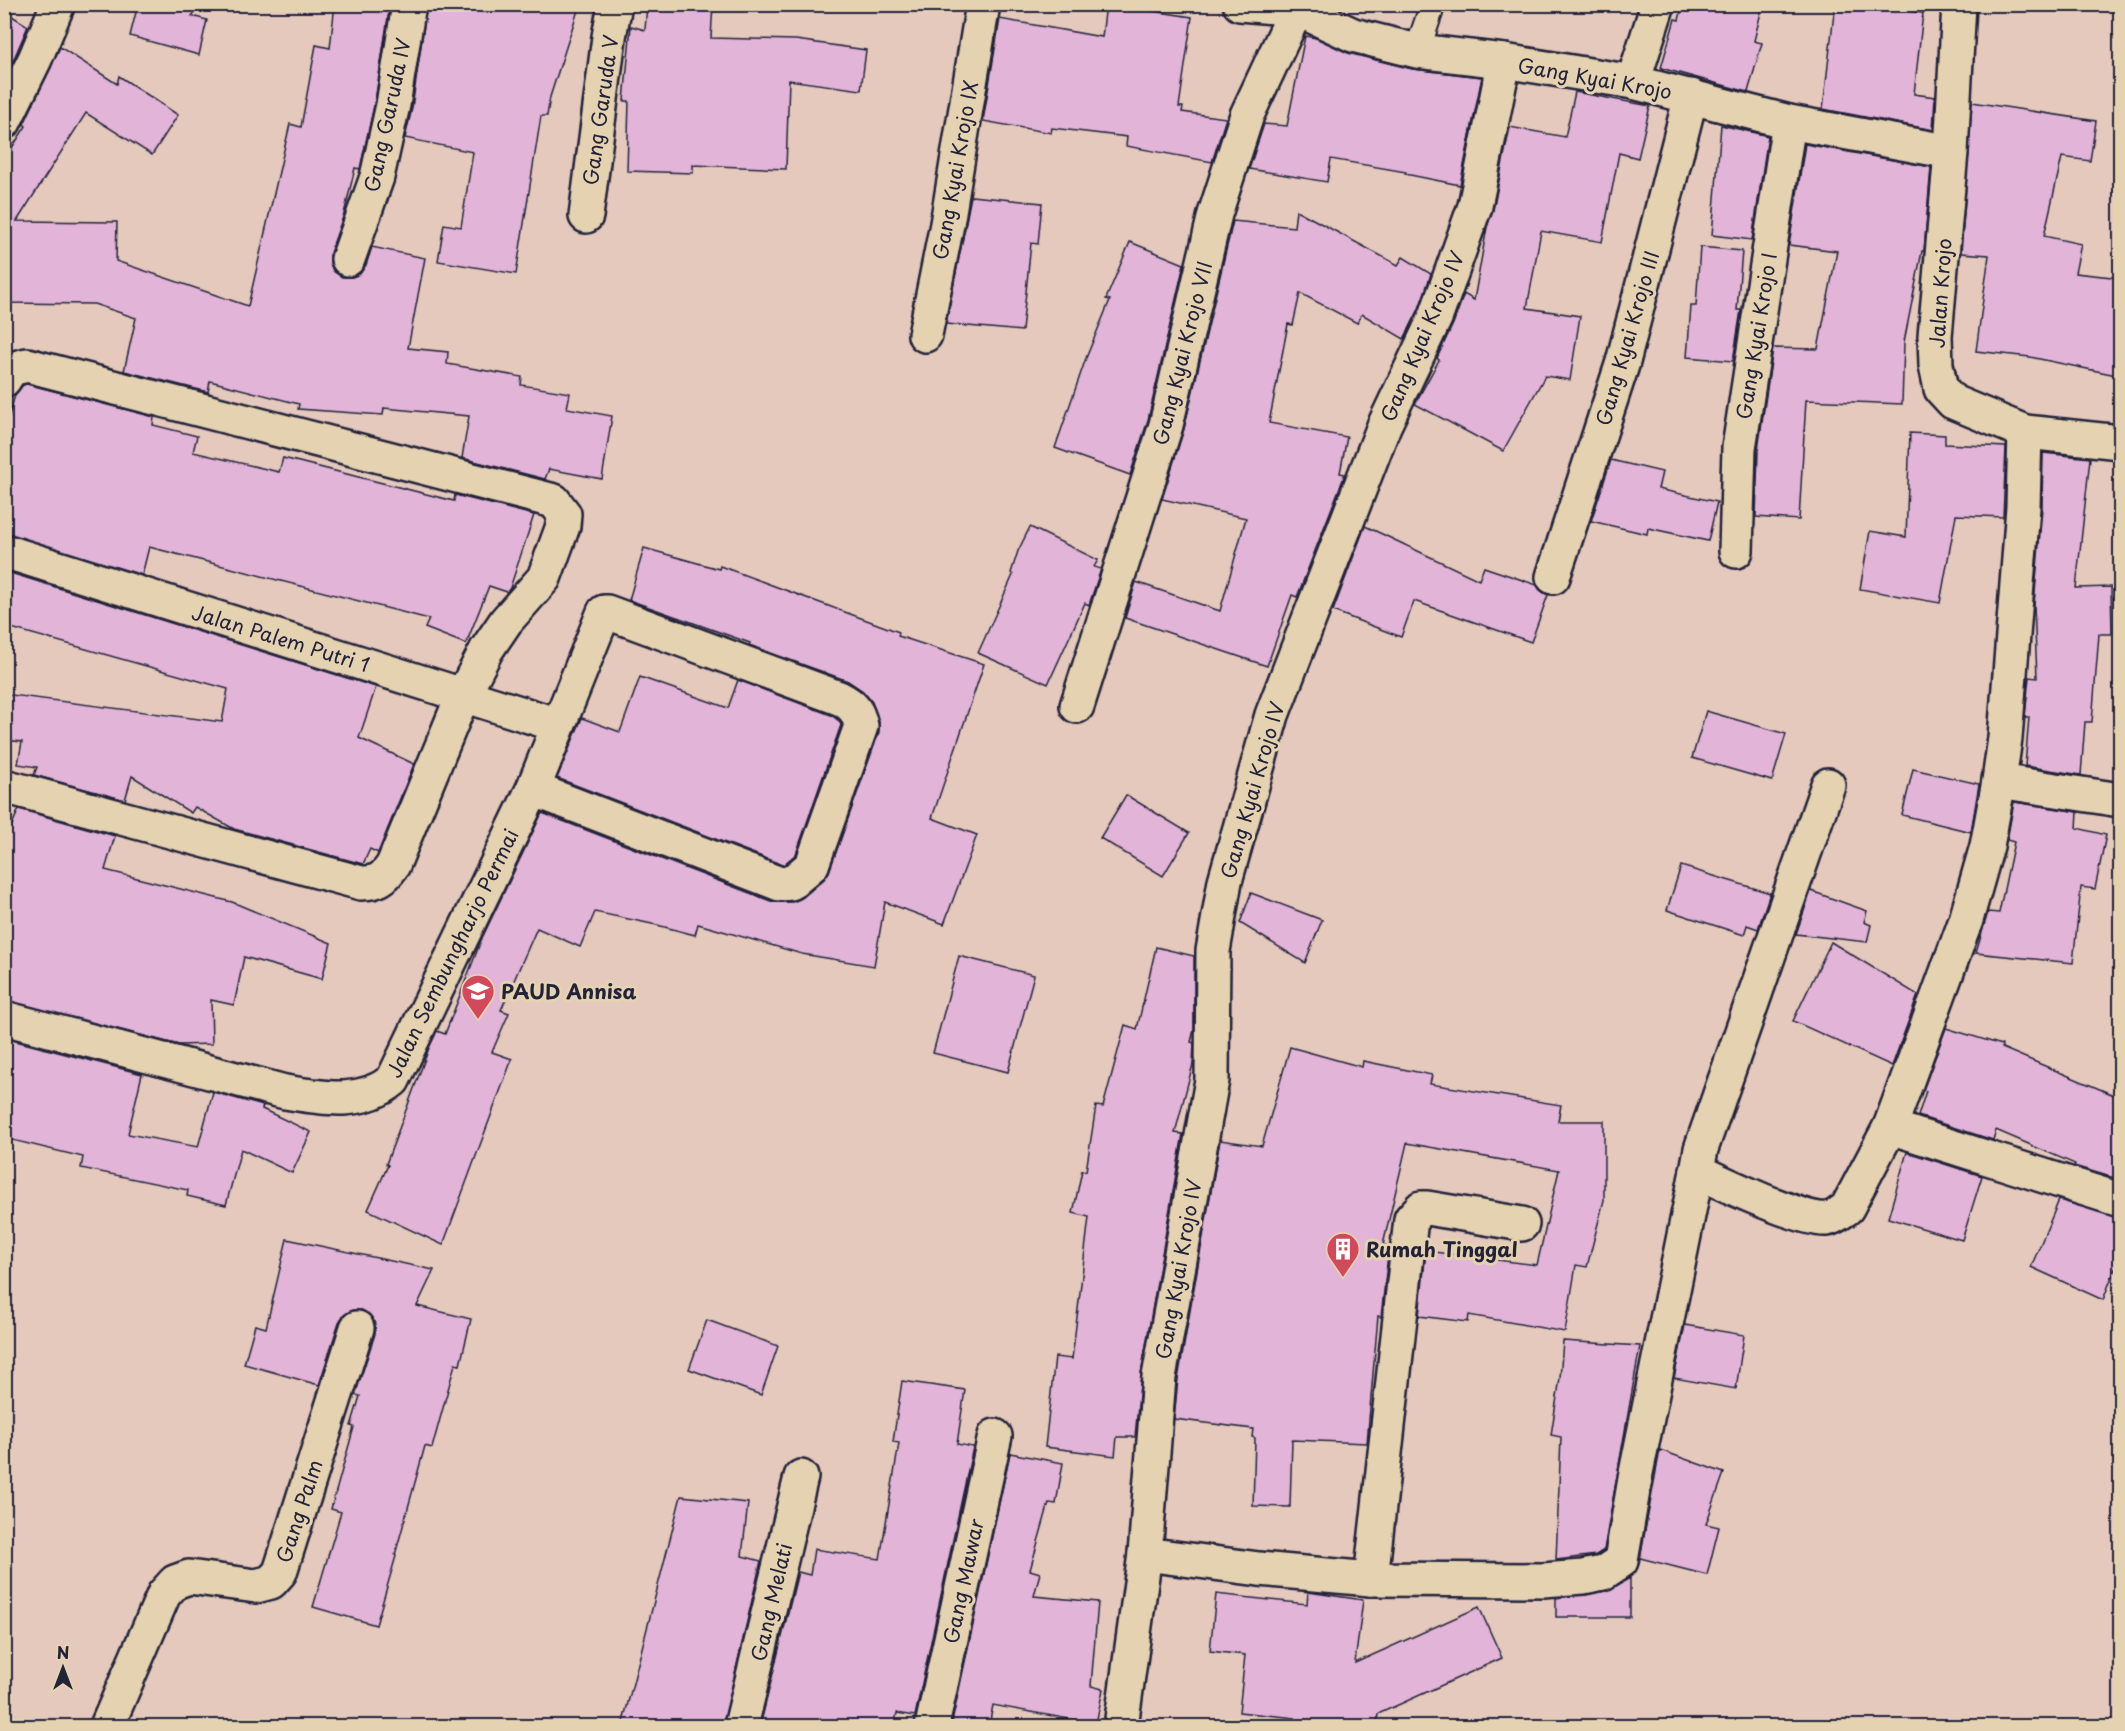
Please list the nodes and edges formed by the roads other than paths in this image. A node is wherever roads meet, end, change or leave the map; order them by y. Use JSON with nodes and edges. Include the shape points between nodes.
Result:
{"nodes":[{"id":1,"x":58,"y":4,"type":"edge"},
{"id":2,"x":409,"y":4,"type":"edge"},
{"id":3,"x":615,"y":4,"type":"edge"},
{"id":4,"x":983,"y":4,"type":"edge"},
{"id":5,"x":1240,"y":4,"type":"edge"},
{"id":6,"x":1432,"y":4,"type":"edge"},
{"id":7,"x":1658,"y":4,"type":"edge"},
{"id":8,"x":1959,"y":4,"type":"edge"},
{"id":9,"x":1298,"y":7,"type":"edge"},
{"id":10,"x":1417,"y":51,"type":"junction"},
{"id":11,"x":1504,"y":62,"type":"junction"},
{"id":12,"x":1633,"y":82,"type":"junction"},
{"id":13,"x":1690,"y":96,"type":"junction"},
{"id":14,"x":4,"y":122,"type":"edge"},
{"id":15,"x":1789,"y":122,"type":"junction"},
{"id":16,"x":1951,"y":152,"type":"junction"},
{"id":17,"x":586,"y":216,"type":"dead end"},
{"id":18,"x":348,"y":259,"type":"dead end"},
{"id":19,"x":925,"y":335,"type":"dead end"},
{"id":20,"x":4,"y":380,"type":"edge"},
{"id":21,"x":2025,"y":432,"type":"junction"},
{"id":22,"x":2121,"y":442,"type":"edge"},
{"id":23,"x":4,"y":551,"type":"edge"},
{"id":24,"x":1736,"y":551,"type":"dead end"},
{"id":25,"x":1553,"y":577,"type":"dead end"},
{"id":26,"x":463,"y":695,"type":"junction"},
{"id":27,"x":1077,"y":706,"type":"dead end"},
{"id":28,"x":558,"y":725,"type":"junction"},
{"id":29,"x":1999,"y":781,"type":"junction"},
{"id":30,"x":1828,"y":785,"type":"dead end"},
{"id":31,"x":4,"y":786,"type":"edge"},
{"id":32,"x":533,"y":789,"type":"junction"},
{"id":33,"x":2121,"y":800,"type":"edge"},
{"id":34,"x":4,"y":1018,"type":"edge"},
{"id":35,"x":1890,"y":1127,"type":"junction"},
{"id":36,"x":1697,"y":1171,"type":"junction"},
{"id":37,"x":2121,"y":1200,"type":"edge"},
{"id":38,"x":1522,"y":1224,"type":"dead end"},
{"id":39,"x":357,"y":1328,"type":"dead end"},
{"id":40,"x":995,"y":1436,"type":"dead end"},
{"id":41,"x":801,"y":1477,"type":"dead end"},
{"id":42,"x":1145,"y":1554,"type":"junction"},
{"id":43,"x":1371,"y":1579,"type":"junction"},
{"id":44,"x":106,"y":1726,"type":"edge"},
{"id":45,"x":741,"y":1726,"type":"edge"},
{"id":46,"x":932,"y":1726,"type":"edge"},
{"id":47,"x":1121,"y":1726,"type":"edge"}],
"edges":[{"from":1,"to":14,"type":"street"},
{"from":2,"to":18,"type":"street","name":"Gang Garuda IV","via":[[377,177]]},
{"from":3,"to":17,"type":"street","name":"Gang Garuda V"},
{"from":4,"to":19,"type":"street","name":"Gang Kyai Krojo IX"},
{"from":5,"to":9,"type":"street","name":"Gang Kyai Krojo"},
{"from":6,"to":10,"type":"lane"},
{"from":7,"to":12,"type":"street"},
{"from":8,"to":16,"type":"street","name":"Jalan Krojo"},
{"from":9,"to":10,"type":"street","name":"Gang Kyai Krojo","via":[[1353,36]]},
{"from":9,"to":27,"type":"street","name":"Gang Kyai Krojo VII","via":[[1247,115],[1215,214],[1166,425]]},
{"from":10,"to":11,"type":"street","name":"Gang Kyai Krojo"},
{"from":11,"to":12,"type":"street","name":"Gang Kyai Krojo"},
{"from":11,"to":42,"type":"street","name":"Gang Kyai Krojo IV","via":[[1476,206],[1436,316],[1384,426],[1272,715],[1225,881],[1213,951],[1212,1080],[1159,1377]]},
{"from":12,"to":13,"type":"street","name":"Gang Kyai Krojo"},
{"from":13,"to":15,"type":"street","name":"Gang Kyai Krojo"},
{"from":13,"to":25,"type":"street","name":"Gang Kyai Krojo III","via":[[1623,362]]},
{"from":15,"to":16,"type":"street","name":"Gang Kyai Krojo"},
{"from":15,"to":24,"type":"street","name":"Gang Kyai Krojo I","via":[[1738,448]]},
{"from":16,"to":21,"type":"street","name":"Jalan Krojo","via":[[1935,326],[1941,389],[1953,402]]},
{"from":20,"to":26,"type":"street","via":[[11,369],[27,365],[554,501],[564,514],[563,526],[544,578],[506,621]]},
{"from":21,"to":22,"type":"street","name":"Jalan Krojo"},
{"from":21,"to":29,"type":"street","via":[[2023,507]]},
{"from":23,"to":26,"type":"street","name":"Jalan Palem Putri 1"},
{"from":26,"to":28,"type":"street","name":"Jalan Palem Putri 1"},
{"from":26,"to":31,"type":"street","via":[[393,865],[374,883],[361,883]]},
{"from":28,"to":32,"type":"street","name":"Jalan Sembungharjo Permai"},
{"from":28,"to":32,"type":"street","name":"Jalan Sembungharjo Permai","via":[[607,612],[840,698],[853,706],[861,726],[812,865],[791,883],[780,884]]},
{"from":29,"to":33,"type":"street"},
{"from":29,"to":35,"type":"street","via":[[1987,846],[1966,920]]},
{"from":30,"to":36,"type":"street","via":[[1701,1149]]},
{"from":32,"to":34,"type":"street","name":"Jalan Sembungharjo Permai","via":[[393,1080],[384,1088],[357,1097],[328,1099],[285,1092]]},
{"from":35,"to":36,"type":"street","via":[[1847,1208],[1826,1219],[1798,1214]]},
{"from":35,"to":37,"type":"street"},
{"from":36,"to":43,"type":"street","via":[[1621,1561],[1603,1573],[1543,1580]]},
{"from":38,"to":43,"type":"street","via":[[1427,1208],[1420,1209],[1411,1219]]},
{"from":39,"to":44,"type":"street","name":"Gang Palm","via":[[280,1572],[271,1582],[256,1586],[189,1577],[175,1582],[164,1594]]},
{"from":40,"to":46,"type":"street","name":"Gang Mawar"},
{"from":41,"to":45,"type":"street","name":"Gang Melati"},
{"from":42,"to":43,"type":"street"},
{"from":42,"to":47,"type":"street","name":"Gang Kyai Krojo IV"}]}
